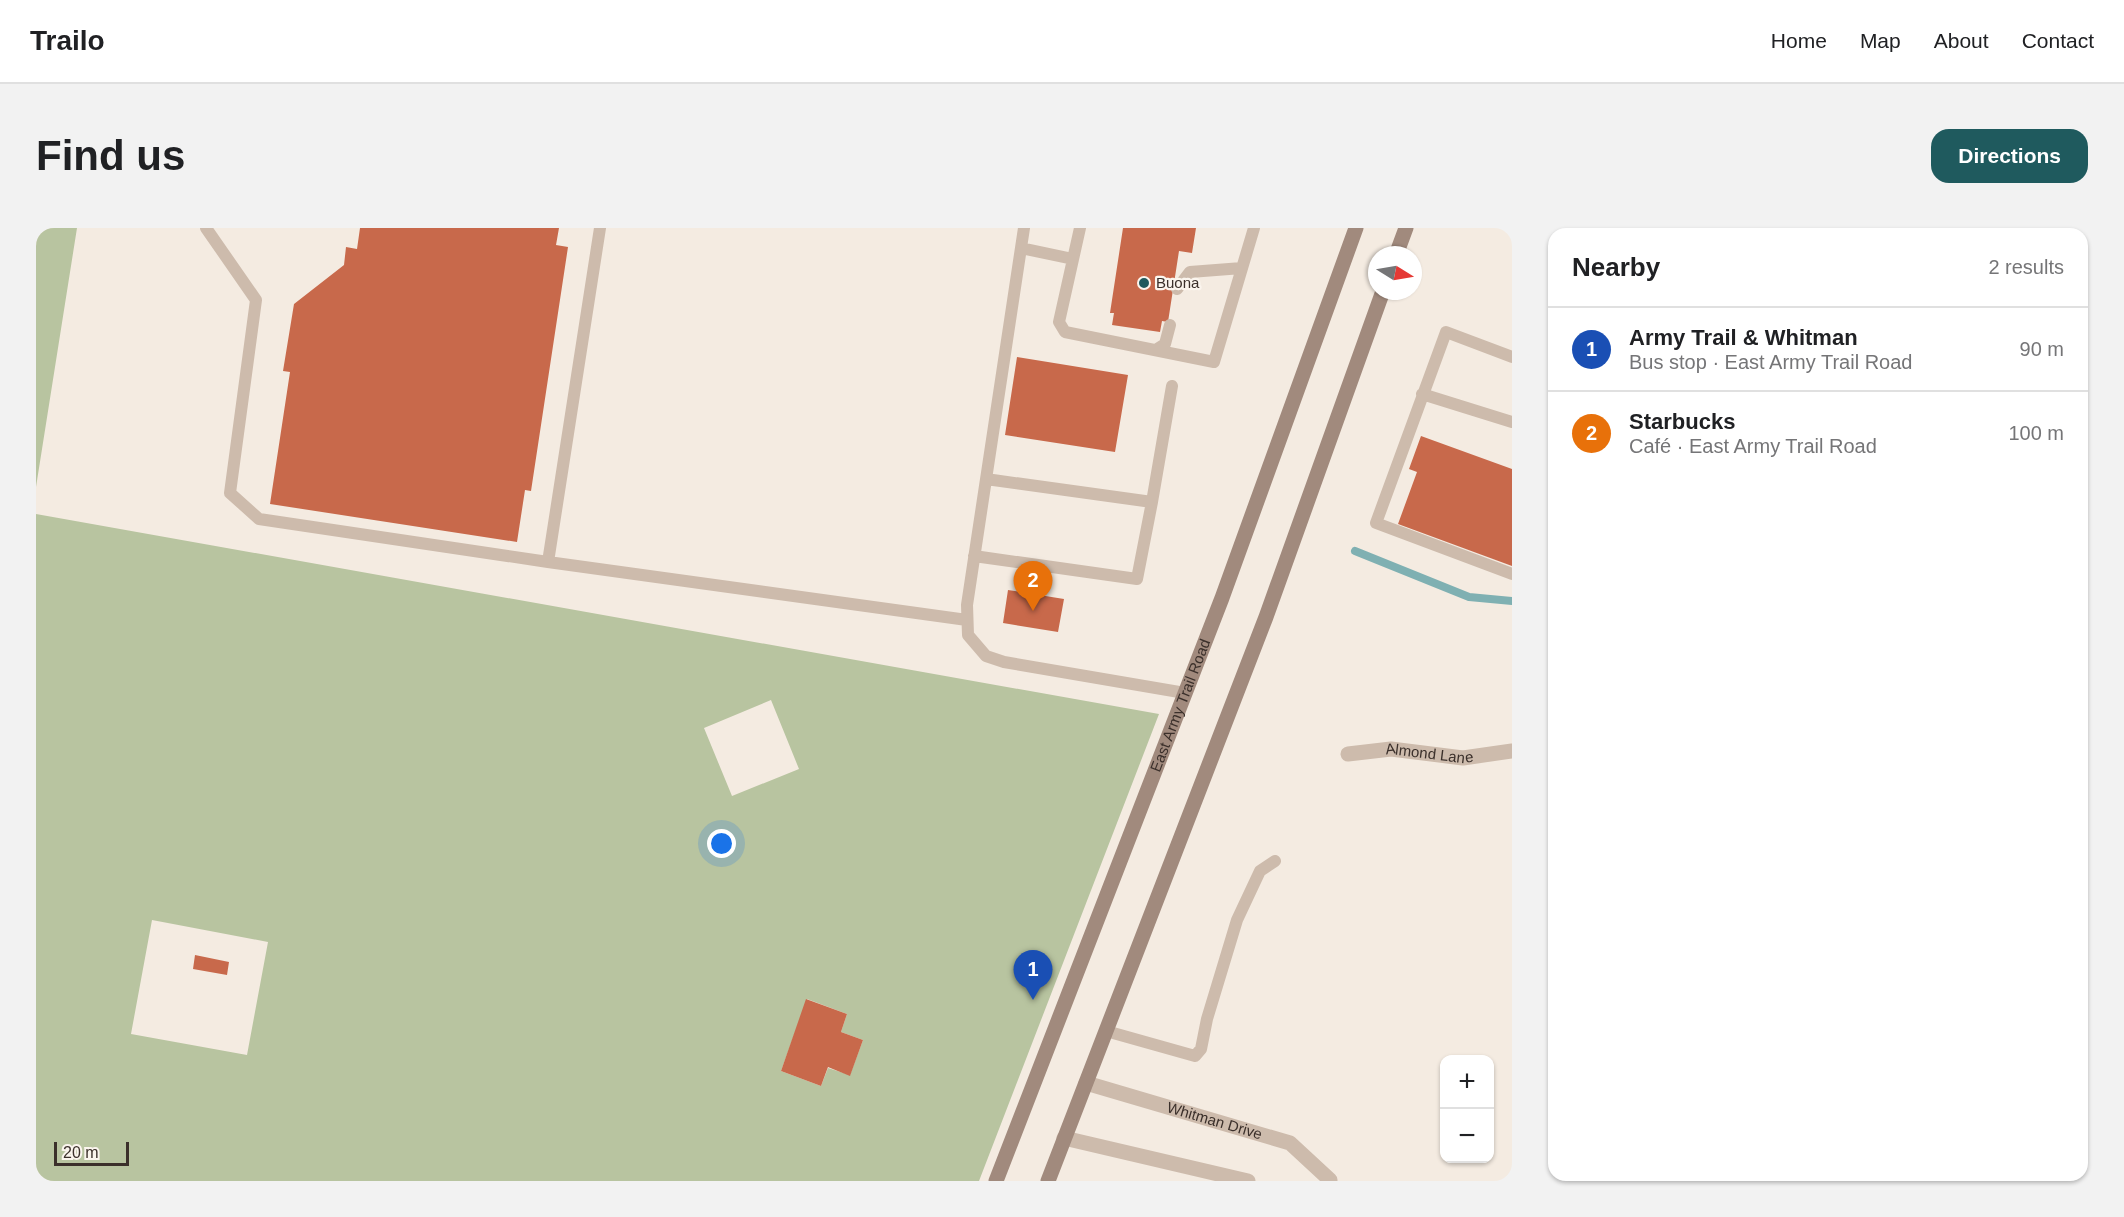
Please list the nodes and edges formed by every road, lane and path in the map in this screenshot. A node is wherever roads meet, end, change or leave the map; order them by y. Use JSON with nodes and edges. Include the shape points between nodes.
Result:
{"nodes":[{"id":1,"x":206,"y":228,"type":"edge"},
{"id":2,"x":600,"y":228,"type":"edge"},
{"id":3,"x":1024,"y":228,"type":"edge"},
{"id":4,"x":1080,"y":228,"type":"edge"},
{"id":5,"x":1254,"y":228,"type":"edge"},
{"id":6,"x":1356,"y":228,"type":"edge"},
{"id":7,"x":1406,"y":228,"type":"edge"},
{"id":8,"x":1399,"y":246,"type":"edge"},
{"id":9,"x":1021,"y":248,"type":"junction"},
{"id":10,"x":1073,"y":259,"type":"junction"},
{"id":11,"x":1242,"y":268,"type":"junction"},
{"id":12,"x":1178,"y":289,"type":"dead end"},
{"id":13,"x":1380,"y":300,"type":"edge"},
{"id":14,"x":1170,"y":325,"type":"dead end"},
{"id":15,"x":1157,"y":349,"type":"junction"},
{"id":16,"x":1512,"y":357,"type":"edge"},
{"id":17,"x":1172,"y":386,"type":"dead end"},
{"id":18,"x":1422,"y":394,"type":"junction"},
{"id":19,"x":1512,"y":422,"type":"edge"},
{"id":20,"x":986,"y":479,"type":"junction"},
{"id":21,"x":1152,"y":502,"type":"junction"},
{"id":22,"x":974,"y":556,"type":"junction"},
{"id":23,"x":548,"y":562,"type":"junction"},
{"id":24,"x":1512,"y":574,"type":"edge"},
{"id":25,"x":968,"y":620,"type":"junction"},
{"id":26,"x":1185,"y":693,"type":"junction"},
{"id":27,"x":1512,"y":752,"type":"edge"},
{"id":28,"x":1348,"y":754,"type":"dead end"},
{"id":29,"x":1275,"y":861,"type":"dead end"},
{"id":30,"x":1106,"y":1031,"type":"junction"},
{"id":31,"x":1086,"y":1083,"type":"junction"},
{"id":32,"x":1064,"y":1138,"type":"junction"},
{"id":33,"x":996,"y":1181,"type":"edge"},
{"id":34,"x":1048,"y":1181,"type":"edge"},
{"id":35,"x":1248,"y":1181,"type":"edge"},
{"id":36,"x":1330,"y":1181,"type":"edge"}],
"edges":[{"from":1,"to":23,"type":"lane","via":[[256,300],[230,493],[260,519]]},
{"from":2,"to":23,"type":"lane"},
{"from":3,"to":9,"type":"lane"},
{"from":4,"to":10,"type":"lane"},
{"from":5,"to":11,"type":"lane"},
{"from":6,"to":26,"type":"main road","name":"East Army Trail Road"},
{"from":7,"to":8,"type":"main road"},
{"from":9,"to":10,"type":"lane"},
{"from":9,"to":20,"type":"lane"},
{"from":10,"to":15,"type":"lane","via":[[1059,322],[1065,332]]},
{"from":11,"to":12,"type":"lane","via":[[1190,272]]},
{"from":11,"to":15,"type":"lane","via":[[1214,362]]},
{"from":13,"to":30,"type":"main road","via":[[1266,617]]},
{"from":14,"to":15,"type":"lane","via":[[1166,344]]},
{"from":16,"to":18,"type":"lane","via":[[1446,332]]},
{"from":17,"to":21,"type":"lane"},
{"from":18,"to":19,"type":"lane"},
{"from":18,"to":24,"type":"lane","via":[[1376,524]]},
{"from":20,"to":21,"type":"lane"},
{"from":20,"to":22,"type":"lane"},
{"from":21,"to":22,"type":"lane","via":[[1137,579]]},
{"from":22,"to":25,"type":"lane"},
{"from":23,"to":25,"type":"lane"},
{"from":25,"to":26,"type":"lane","via":[[968,635],[986,656]]},
{"from":26,"to":33,"type":"main road","name":"East Army Trail Road"},
{"from":27,"to":28,"type":"street","name":"Almond Lane","via":[[1463,758],[1390,749]]},
{"from":29,"to":30,"type":"lane","via":[[1260,871],[1237,920],[1201,1049],[1195,1056]]},
{"from":30,"to":31,"type":"main road"},
{"from":31,"to":32,"type":"main road"},
{"from":31,"to":36,"type":"street","name":"Whitman Drive","via":[[1290,1143]]},
{"from":32,"to":34,"type":"main road"},
{"from":32,"to":35,"type":"street"}]}
